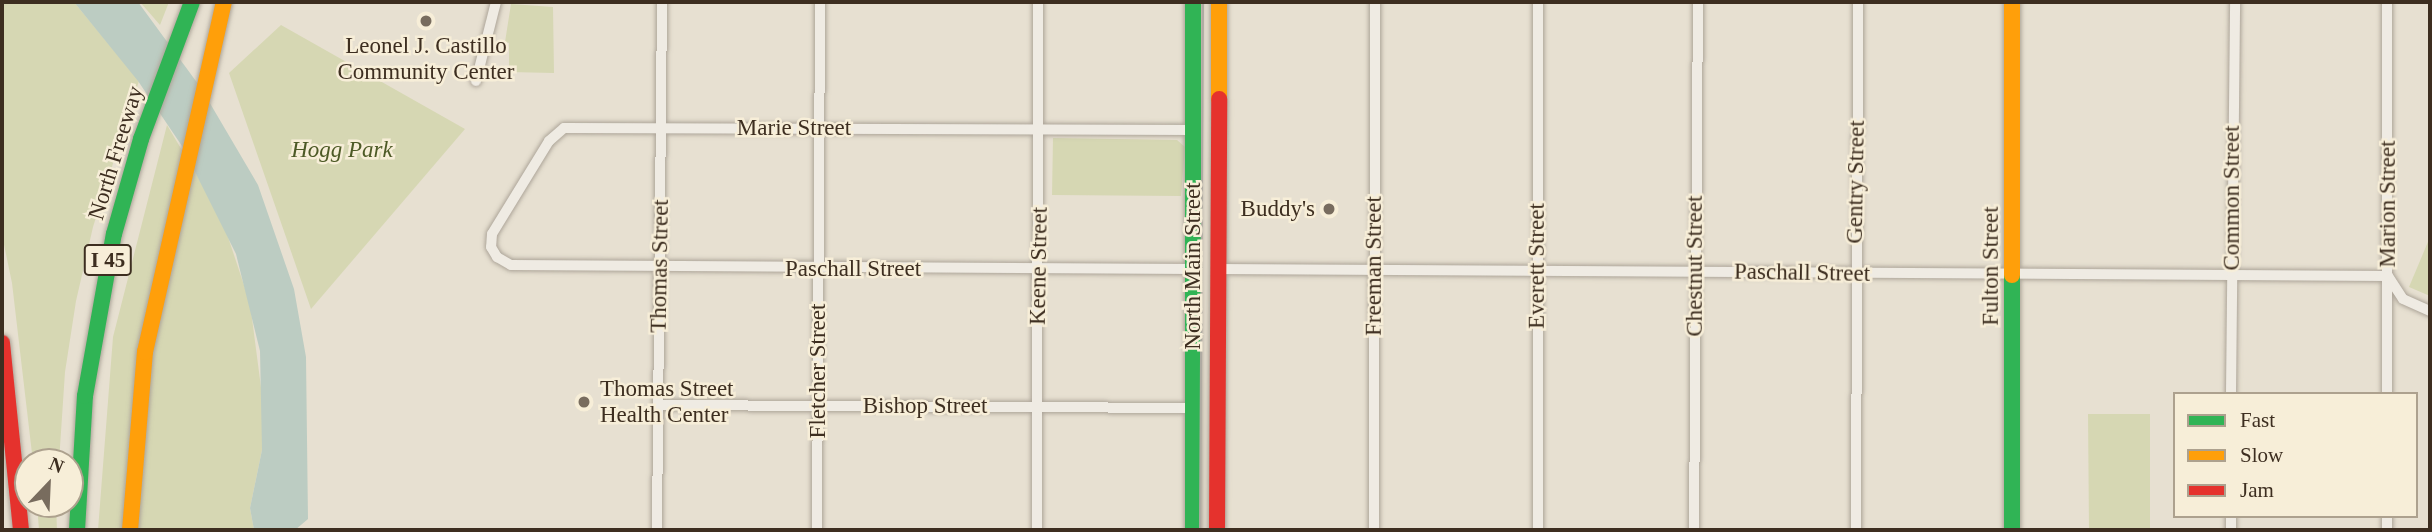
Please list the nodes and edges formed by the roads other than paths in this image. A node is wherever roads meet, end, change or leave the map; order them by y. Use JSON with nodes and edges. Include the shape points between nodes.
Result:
{"nodes":[{"id":1,"x":192,"y":2,"type":"edge"},
{"id":2,"x":224,"y":2,"type":"edge"},
{"id":3,"x":496,"y":2,"type":"edge"},
{"id":4,"x":662,"y":2,"type":"edge"},
{"id":5,"x":820,"y":2,"type":"edge"},
{"id":6,"x":1038,"y":2,"type":"edge"},
{"id":7,"x":1193,"y":2,"type":"edge"},
{"id":8,"x":1219,"y":2,"type":"edge"},
{"id":9,"x":1375,"y":2,"type":"edge"},
{"id":10,"x":1538,"y":2,"type":"edge"},
{"id":11,"x":1698,"y":2,"type":"edge"},
{"id":12,"x":1858,"y":2,"type":"edge"},
{"id":13,"x":2012,"y":2,"type":"edge"},
{"id":14,"x":2235,"y":2,"type":"edge"},
{"id":15,"x":2388,"y":8,"type":"edge"},
{"id":16,"x":476,"y":81,"type":"dead end"},
{"id":17,"x":662,"y":127,"type":"junction"},
{"id":18,"x":821,"y":128,"type":"junction"},
{"id":19,"x":1040,"y":130,"type":"junction"},
{"id":20,"x":1194,"y":131,"type":"junction"},
{"id":21,"x":511,"y":265,"type":"joint"},
{"id":22,"x":660,"y":267,"type":"junction"},
{"id":23,"x":818,"y":269,"type":"junction"},
{"id":24,"x":1195,"y":269,"type":"junction"},
{"id":25,"x":1216,"y":269,"type":"junction"},
{"id":26,"x":1039,"y":270,"type":"junction"},
{"id":27,"x":1374,"y":270,"type":"junction"},
{"id":28,"x":1537,"y":271,"type":"junction"},
{"id":29,"x":1695,"y":272,"type":"junction"},
{"id":30,"x":1854,"y":273,"type":"junction"},
{"id":31,"x":2014,"y":275,"type":"junction"},
{"id":32,"x":2231,"y":275,"type":"junction"},
{"id":33,"x":2388,"y":276,"type":"junction"},
{"id":34,"x":2430,"y":311,"type":"edge"},
{"id":35,"x":2,"y":343,"type":"edge"},
{"id":36,"x":2231,"y":392,"type":"edge"},
{"id":37,"x":2388,"y":392,"type":"edge"},
{"id":38,"x":658,"y":405,"type":"junction"},
{"id":39,"x":818,"y":406,"type":"junction"},
{"id":40,"x":1038,"y":406,"type":"junction"},
{"id":41,"x":1193,"y":408,"type":"junction"},
{"id":42,"x":21,"y":530,"type":"edge"},
{"id":43,"x":77,"y":530,"type":"edge"},
{"id":44,"x":130,"y":530,"type":"edge"},
{"id":45,"x":657,"y":530,"type":"edge"},
{"id":46,"x":817,"y":530,"type":"edge"},
{"id":47,"x":1037,"y":530,"type":"edge"},
{"id":48,"x":1193,"y":530,"type":"edge"},
{"id":49,"x":1217,"y":530,"type":"edge"},
{"id":50,"x":1374,"y":530,"type":"edge"},
{"id":51,"x":1538,"y":530,"type":"edge"},
{"id":52,"x":1694,"y":530,"type":"edge"},
{"id":53,"x":1856,"y":530,"type":"edge"},
{"id":54,"x":2012,"y":530,"type":"edge"}],
"edges":[{"from":1,"to":43,"type":"main road","name":"North Freeway","number":"I 45","via":[[141,139],[114,234],[85,396]]},
{"from":2,"to":44,"type":"main road","via":[[145,352]]},
{"from":3,"to":16,"type":"street"},
{"from":4,"to":17,"type":"street","name":"Thomas Street"},
{"from":5,"to":18,"type":"street","name":"Fletcher Street"},
{"from":6,"to":19,"type":"street","name":"Keene Street"},
{"from":7,"to":20,"type":"main road","name":"North Main Street"},
{"from":8,"to":25,"type":"main road","name":"North Main Street"},
{"from":9,"to":27,"type":"street","name":"Freeman Street"},
{"from":10,"to":28,"type":"street","name":"Everett Street"},
{"from":11,"to":29,"type":"street","name":"Chestnut Street"},
{"from":12,"to":30,"type":"street","name":"Gentry Street"},
{"from":13,"to":31,"type":"main road","name":"Fulton Street"},
{"from":14,"to":32,"type":"street","name":"Common Street"},
{"from":15,"to":33,"type":"street","name":"Marion Street"},
{"from":17,"to":18,"type":"street","name":"Marie Street"},
{"from":17,"to":21,"type":"street","name":"Marie Street","via":[[577,127],[556,134],[492,234],[491,247],[497,257]]},
{"from":17,"to":22,"type":"street","name":"Thomas Street"},
{"from":18,"to":19,"type":"street","name":"Marie Street"},
{"from":18,"to":23,"type":"street","name":"Fletcher Street"},
{"from":19,"to":20,"type":"street","name":"Marie Street"},
{"from":19,"to":26,"type":"street","name":"Keene Street"},
{"from":20,"to":24,"type":"main road","name":"North Main Street"},
{"from":21,"to":22,"type":"street","name":"Paschall Street"},
{"from":22,"to":23,"type":"street","name":"Paschall Street"},
{"from":22,"to":38,"type":"street","name":"Thomas Street"},
{"from":23,"to":26,"type":"street","name":"Paschall Street"},
{"from":23,"to":39,"type":"street","name":"Fletcher Street"},
{"from":24,"to":26,"type":"street","name":"Paschall Street"},
{"from":24,"to":41,"type":"main road","name":"North Main Street"},
{"from":25,"to":27,"type":"street","name":"Paschall Street"},
{"from":25,"to":49,"type":"main road","name":"North Main Street"},
{"from":26,"to":40,"type":"street","name":"Keene Street"},
{"from":27,"to":28,"type":"street","name":"Paschall Street"},
{"from":27,"to":50,"type":"street","name":"Freeman Street"},
{"from":28,"to":29,"type":"street","name":"Paschall Street"},
{"from":28,"to":51,"type":"street","name":"Everett Street"},
{"from":29,"to":30,"type":"street","name":"Paschall Street"},
{"from":29,"to":52,"type":"street","name":"Chestnut Street"},
{"from":30,"to":31,"type":"street","name":"Paschall Street"},
{"from":30,"to":53,"type":"street","name":"Gentry Street"},
{"from":31,"to":32,"type":"street","name":"Paschall Street"},
{"from":31,"to":54,"type":"main road","name":"Fulton Street"},
{"from":32,"to":33,"type":"street","name":"Paschall Street"},
{"from":32,"to":36,"type":"street","name":"Common Street"},
{"from":33,"to":34,"type":"street","via":[[2403,299]]},
{"from":33,"to":37,"type":"street","name":"Marion Street"},
{"from":35,"to":42,"type":"main road"},
{"from":38,"to":39,"type":"street","name":"Bishop Street"},
{"from":38,"to":45,"type":"street","name":"Thomas Street"},
{"from":39,"to":40,"type":"street","name":"Bishop Street"},
{"from":39,"to":46,"type":"street","name":"Fletcher Street"},
{"from":40,"to":41,"type":"street","name":"Bishop Street"},
{"from":40,"to":47,"type":"street","name":"Keene Street"},
{"from":41,"to":48,"type":"main road","name":"North Main Street"}]}
